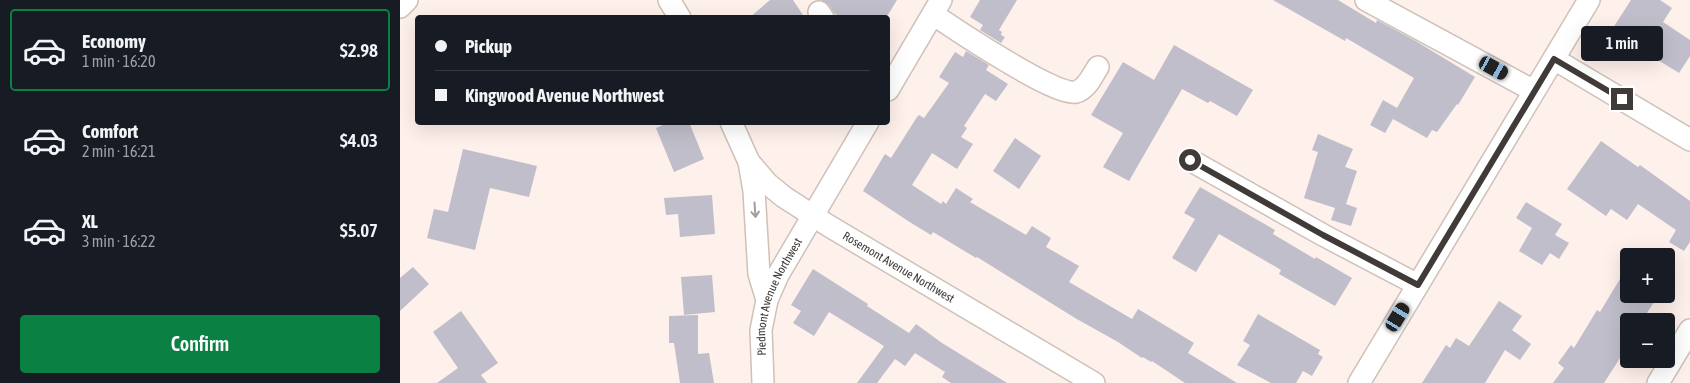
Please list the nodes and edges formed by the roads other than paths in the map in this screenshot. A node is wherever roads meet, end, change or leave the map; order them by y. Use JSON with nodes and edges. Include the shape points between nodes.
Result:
{"nodes":[{"id":1,"x":406,"y":0,"type":"edge"},
{"id":2,"x":669,"y":0,"type":"edge"},
{"id":3,"x":1366,"y":0,"type":"edge"},
{"id":4,"x":1589,"y":0,"type":"edge"},
{"id":5,"x":400,"y":7,"type":"edge"},
{"id":6,"x":937,"y":7,"type":"edge"},
{"id":7,"x":678,"y":15,"type":"edge"},
{"id":8,"x":1554,"y":59,"type":"junction"},
{"id":9,"x":1098,"y":67,"type":"dead end"},
{"id":10,"x":890,"y":82,"type":"edge"},
{"id":11,"x":1534,"y":91,"type":"junction"},
{"id":12,"x":732,"y":125,"type":"edge"},
{"id":13,"x":866,"y":125,"type":"edge"},
{"id":14,"x":1690,"y":140,"type":"edge"},
{"id":15,"x":1190,"y":160,"type":"dead end"},
{"id":16,"x":749,"y":162,"type":"junction"},
{"id":17,"x":813,"y":217,"type":"junction"},
{"id":18,"x":1418,"y":285,"type":"junction"},
{"id":19,"x":767,"y":300,"type":"junction"},
{"id":20,"x":1690,"y":330,"type":"edge"},
{"id":21,"x":1065,"y":376,"type":"edge"},
{"id":22,"x":763,"y":383,"type":"edge"},
{"id":23,"x":1094,"y":383,"type":"edge"},
{"id":24,"x":1359,"y":383,"type":"edge"},
{"id":25,"x":1658,"y":383,"type":"edge"}],
"edges":[{"from":1,"to":5,"type":"street"},
{"from":2,"to":7,"type":"street"},
{"from":3,"to":11,"type":"street"},
{"from":4,"to":8,"type":"street"},
{"from":6,"to":9,"type":"street","via":[[984,47],[1067,93],[1075,93],[1087,85]]},
{"from":6,"to":10,"type":"street"},
{"from":8,"to":11,"type":"street"},
{"from":8,"to":14,"type":"street"},
{"from":11,"to":18,"type":"street"},
{"from":12,"to":16,"type":"street","name":"Rosemont Avenue Northwest"},
{"from":13,"to":17,"type":"street","name":"Piedmont Avenue Northwest"},
{"from":15,"to":18,"type":"street"},
{"from":16,"to":17,"type":"street","name":"Rosemont Avenue Northwest","via":[[768,184]]},
{"from":16,"to":19,"type":"street","one_way":true,"via":[[759,274]]},
{"from":17,"to":19,"type":"street","name":"Piedmont Avenue Northwest"},
{"from":17,"to":21,"type":"street","name":"Rosemont Avenue Northwest"},
{"from":18,"to":24,"type":"street"},
{"from":19,"to":22,"type":"street","name":"Piedmont Avenue Northwest","via":[[761,330]]},
{"from":20,"to":25,"type":"street"},
{"from":21,"to":23,"type":"street","name":"Rosemont Avenue Northwest"}]}
